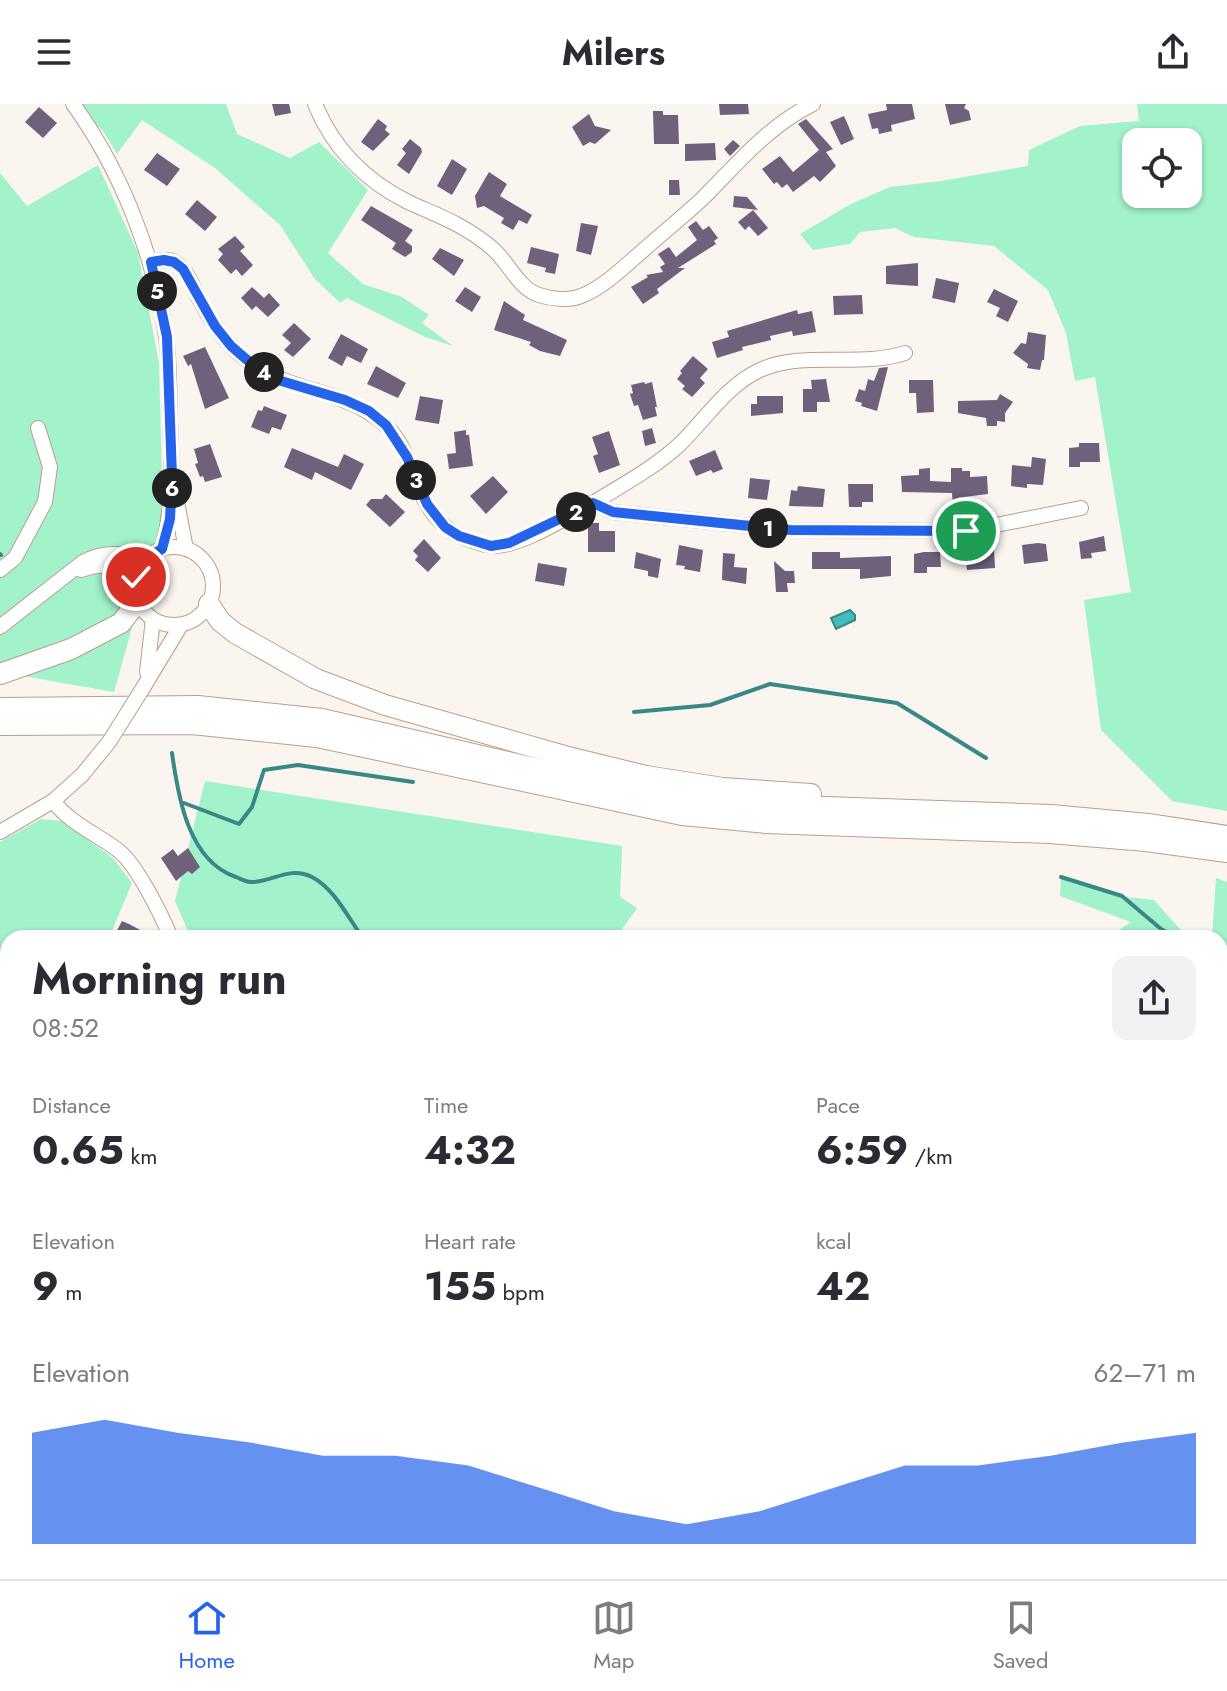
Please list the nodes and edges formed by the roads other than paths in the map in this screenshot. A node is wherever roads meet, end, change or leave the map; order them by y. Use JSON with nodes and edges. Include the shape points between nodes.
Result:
{"nodes":[{"id":1,"x":73,"y":104,"type":"edge"},
{"id":2,"x":315,"y":104,"type":"edge"},
{"id":3,"x":813,"y":104,"type":"edge"},
{"id":4,"x":151,"y":262,"type":"junction"},
{"id":5,"x":905,"y":353,"type":"dead end"},
{"id":6,"x":38,"y":428,"type":"dead end"},
{"id":7,"x":172,"y":477,"type":"junction"},
{"id":8,"x":593,"y":503,"type":"junction"},
{"id":9,"x":1081,"y":508,"type":"dead end"},
{"id":10,"x":162,"y":549,"type":"junction"},
{"id":11,"x":186,"y":549,"type":"junction"},
{"id":12,"x":147,"y":558,"type":"junction"},
{"id":13,"x":0,"y":570,"type":"edge"},
{"id":14,"x":69,"y":573,"type":"junction"},
{"id":15,"x":136,"y":594,"type":"junction"},
{"id":16,"x":209,"y":604,"type":"junction"},
{"id":17,"x":153,"y":619,"type":"junction"},
{"id":18,"x":181,"y":625,"type":"junction"},
{"id":19,"x":0,"y":627,"type":"edge"},
{"id":20,"x":0,"y":674,"type":"edge"},
{"id":21,"x":143,"y":688,"type":"junction"},
{"id":22,"x":0,"y":708,"type":"edge"},
{"id":23,"x":0,"y":725,"type":"edge"},
{"id":24,"x":36,"y":726,"type":"junction"},
{"id":25,"x":0,"y":734,"type":"edge"},
{"id":26,"x":53,"y":801,"type":"junction"},
{"id":27,"x":958,"y":811,"type":"junction"},
{"id":28,"x":0,"y":832,"type":"edge"},
{"id":29,"x":1227,"y":836,"type":"edge"},
{"id":30,"x":1227,"y":852,"type":"edge"},
{"id":31,"x":168,"y":930,"type":"edge"}],
"edges":[{"from":1,"to":4,"type":"street","via":[[114,173]]},
{"from":2,"to":3,"type":"street","via":[[342,150],[371,180],[463,228],[493,249],[534,294],[550,299],[580,297],[608,279],[701,200],[755,144]]},
{"from":4,"to":7,"type":"street","via":[[167,337]]},
{"from":4,"to":8,"type":"street","via":[[174,262],[183,269],[215,326],[254,366],[278,380],[345,400],[386,425],[427,504],[459,536],[491,546],[509,543]]},
{"from":5,"to":8,"type":"street","via":[[762,369],[742,380],[678,446]]},
{"from":6,"to":13,"type":"street","via":[[50,467],[45,502],[15,558]]},
{"from":7,"to":10,"type":"street"},
{"from":7,"to":11,"type":"street"},
{"from":8,"to":9,"type":"street","via":[[613,512],[790,530],[966,531]]},
{"from":10,"to":11,"type":"street"},
{"from":10,"to":12,"type":"street"},
{"from":11,"to":16,"type":"street","via":[[210,570]]},
{"from":12,"to":14,"type":"street","via":[[115,552],[96,555]]},
{"from":12,"to":15,"type":"street","via":[[136,577]]},
{"from":14,"to":15,"type":"street","via":[[108,566],[120,570]]},
{"from":14,"to":19,"type":"street"},
{"from":15,"to":17,"type":"street"},
{"from":15,"to":20,"type":"highway","via":[[121,623]]},
{"from":16,"to":18,"type":"street"},
{"from":16,"to":27,"type":"highway","via":[[235,633],[316,679],[385,705],[572,758],[723,788],[860,797]]},
{"from":17,"to":18,"type":"street"},
{"from":17,"to":21,"type":"street"},
{"from":18,"to":21,"type":"street"},
{"from":21,"to":26,"type":"street","bridge":true,"via":[[109,742]]},
{"from":22,"to":27,"type":"highway","via":[[198,706],[322,719],[686,799]]},
{"from":23,"to":24,"type":"highway"},
{"from":24,"to":25,"type":"highway"},
{"from":24,"to":30,"type":"highway","via":[[192,724],[317,737],[682,815],[1050,833]]},
{"from":26,"to":28,"type":"street"},
{"from":26,"to":31,"type":"street","via":[[74,822],[122,853]]},
{"from":27,"to":29,"type":"highway","via":[[1092,819]]}]}
